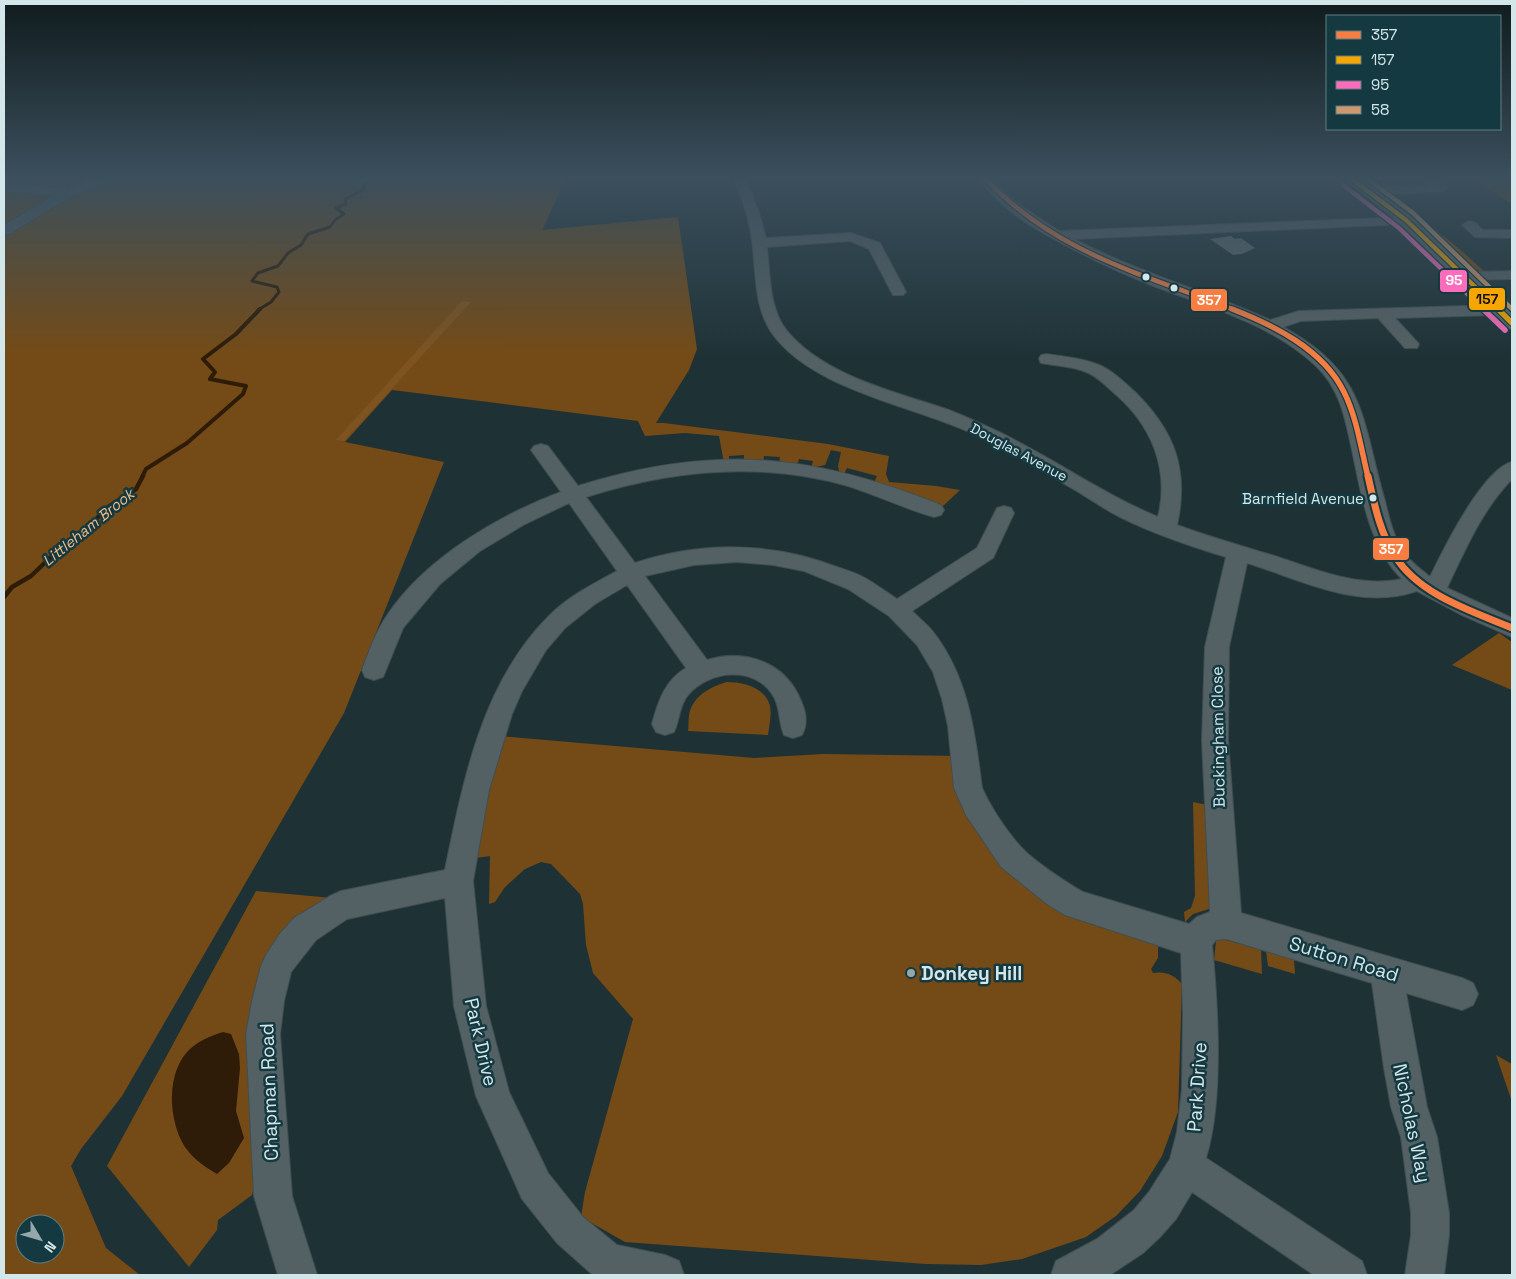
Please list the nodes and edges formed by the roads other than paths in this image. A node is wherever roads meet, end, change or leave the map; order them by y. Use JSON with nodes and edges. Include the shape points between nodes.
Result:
{"nodes":[{"id":1,"x":759,"y":237,"type":"edge"},
{"id":2,"x":1060,"y":237,"type":"edge"},
{"id":3,"x":1423,"y":237,"type":"edge"},
{"id":4,"x":760,"y":242,"type":"junction"},
{"id":5,"x":1512,"y":275,"type":"edge"},
{"id":6,"x":1463,"y":276,"type":"junction"},
{"id":7,"x":898,"y":292,"type":"dead end"},
{"id":8,"x":1498,"y":310,"type":"junction"},
{"id":9,"x":1383,"y":314,"type":"junction"},
{"id":10,"x":1512,"y":323,"type":"edge"},
{"id":11,"x":1270,"y":326,"type":"junction"},
{"id":12,"x":1411,"y":344,"type":"dead end"},
{"id":13,"x":1047,"y":359,"type":"dead end"},
{"id":14,"x":541,"y":450,"type":"dead end"},
{"id":15,"x":1512,"y":468,"type":"edge"},
{"id":16,"x":573,"y":494,"type":"junction"},
{"id":17,"x":934,"y":510,"type":"dead end"},
{"id":18,"x":1004,"y":513,"type":"dead end"},
{"id":19,"x":1166,"y":528,"type":"junction"},
{"id":20,"x":1238,"y":553,"type":"junction"},
{"id":21,"x":631,"y":573,"type":"junction"},
{"id":22,"x":1428,"y":585,"type":"junction"},
{"id":23,"x":897,"y":610,"type":"junction"},
{"id":24,"x":1512,"y":628,"type":"edge"},
{"id":25,"x":374,"y":670,"type":"dead end"},
{"id":26,"x":701,"y":670,"type":"junction"},
{"id":27,"x":665,"y":724,"type":"dead end"},
{"id":28,"x":793,"y":727,"type":"dead end"},
{"id":29,"x":458,"y":881,"type":"junction"},
{"id":30,"x":1226,"y":924,"type":"junction"},
{"id":31,"x":1196,"y":942,"type":"junction"},
{"id":32,"x":1386,"y":971,"type":"junction"},
{"id":33,"x":1462,"y":994,"type":"dead end"},
{"id":34,"x":1186,"y":1166,"type":"junction"},
{"id":35,"x":298,"y":1275,"type":"edge"},
{"id":36,"x":665,"y":1275,"type":"edge"},
{"id":37,"x":1070,"y":1275,"type":"edge"},
{"id":38,"x":1348,"y":1275,"type":"edge"},
{"id":39,"x":1424,"y":1275,"type":"edge"}],
"edges":[{"from":1,"to":4,"type":"street","name":"Douglas Avenue"},
{"from":2,"to":11,"type":"street","via":[[1143,276]]},
{"from":3,"to":6,"type":"main road"},
{"from":4,"to":7,"type":"street","via":[[851,237],[875,246]]},
{"from":4,"to":19,"type":"street","name":"Douglas Avenue","via":[[766,292],[774,322],[781,334],[807,357],[833,374],[966,424],[1120,508]]},
{"from":5,"to":6,"type":"street"},
{"from":6,"to":8,"type":"main road"},
{"from":8,"to":9,"type":"street"},
{"from":8,"to":10,"type":"main road"},
{"from":9,"to":11,"type":"street","via":[[1299,316]]},
{"from":9,"to":12,"type":"street"},
{"from":11,"to":22,"type":"street","via":[[1315,356],[1347,392],[1388,545],[1405,570]]},
{"from":13,"to":19,"type":"street","via":[[1094,369],[1103,374],[1138,404],[1161,435],[1172,468],[1172,497]]},
{"from":14,"to":16,"type":"street"},
{"from":15,"to":22,"type":"street","via":[[1478,508]]},
{"from":16,"to":17,"type":"street","via":[[626,478],[672,470],[768,466],[829,474],[869,485]]},
{"from":16,"to":21,"type":"street"},
{"from":16,"to":25,"type":"street","via":[[521,518],[442,570],[398,616],[385,639]]},
{"from":18,"to":23,"type":"street","via":[[985,553]]},
{"from":19,"to":20,"type":"street","name":"Douglas Avenue"},
{"from":20,"to":22,"type":"street","name":"Douglas Avenue","via":[[1318,580],[1348,586],[1372,589]]},
{"from":20,"to":30,"type":"street","name":"Buckingham Close","via":[[1217,647],[1216,667],[1215,740]]},
{"from":21,"to":23,"type":"street","name":"Park Drive","via":[[694,556],[736,554],[773,557],[833,572]]},
{"from":21,"to":26,"type":"street"},
{"from":21,"to":29,"type":"street","name":"Park Drive","via":[[577,605],[557,622],[538,644],[512,687],[474,790]]},
{"from":22,"to":24,"type":"street"},
{"from":23,"to":31,"type":"street","name":"Park Drive","via":[[925,640],[944,670],[955,699],[968,788],[976,806],[1011,857],[1076,905]]},
{"from":26,"to":27,"type":"street","via":[[678,689]]},
{"from":26,"to":28,"type":"street","via":[[737,665],[768,676],[778,683],[789,702]]},
{"from":29,"to":35,"type":"street","name":"Chapman Road","via":[[340,906],[305,929],[278,966],[263,1034],[273,1196]]},
{"from":29,"to":36,"type":"street","name":"Park Drive","via":[[470,1006],[493,1096],[535,1186],[570,1230],[607,1262]]},
{"from":30,"to":31,"type":"street","via":[[1206,928]]},
{"from":30,"to":32,"type":"street","name":"Sutton Road"},
{"from":31,"to":34,"type":"street","name":"Park Drive","via":[[1200,1032],[1198,1116]]},
{"from":32,"to":33,"type":"street","name":"Sutton Road"},
{"from":32,"to":39,"type":"street","name":"Nicholas Way","via":[[1400,1068],[1419,1137],[1430,1214]]},
{"from":34,"to":37,"type":"street","name":"Park Drive","via":[[1163,1205],[1146,1225],[1093,1265]]},
{"from":34,"to":38,"type":"street"}]}
